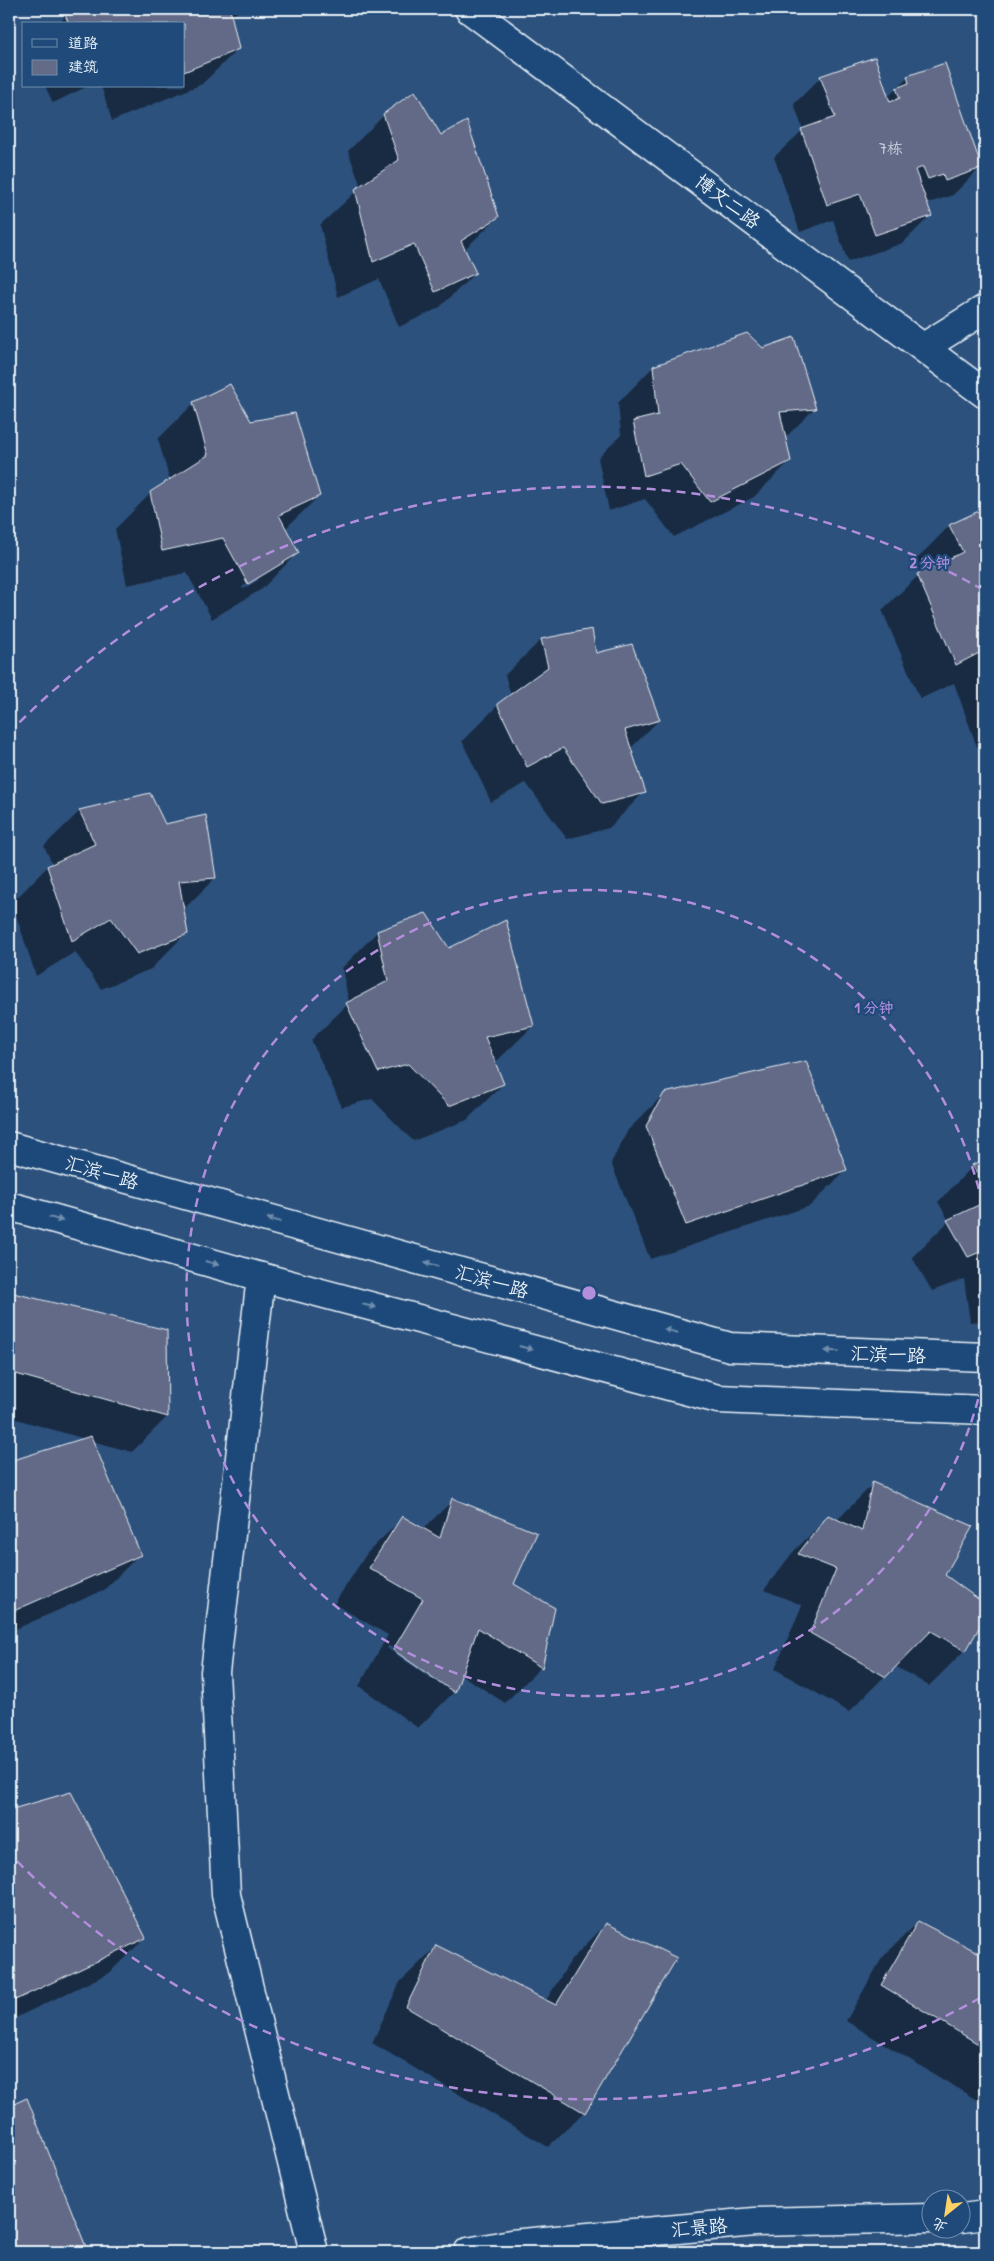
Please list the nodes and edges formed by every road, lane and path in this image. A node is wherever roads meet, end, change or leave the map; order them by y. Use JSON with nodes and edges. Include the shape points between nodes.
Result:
{"nodes":[{"id":1,"x":469,"y":9,"type":"edge"},
{"id":2,"x":985,"y":309,"type":"edge"},
{"id":3,"x":924,"y":347,"type":"junction"},
{"id":4,"x":985,"y":394,"type":"edge"},
{"id":5,"x":9,"y":1146,"type":"edge"},
{"id":6,"x":9,"y":1206,"type":"edge"},
{"id":7,"x":261,"y":1277,"type":"junction"},
{"id":8,"x":985,"y":1357,"type":"edge"},
{"id":9,"x":985,"y":1410,"type":"edge"},
{"id":10,"x":985,"y":2215,"type":"edge"},
{"id":11,"x":972,"y":2217,"type":"edge"},
{"id":12,"x":922,"y":2218,"type":"edge"},
{"id":13,"x":314,"y":2252,"type":"edge"},
{"id":14,"x":468,"y":2252,"type":"edge"}],
"edges":[{"from":1,"to":3,"type":"street","name":"博文二路"},
{"from":2,"to":3,"type":"street"},
{"from":3,"to":4,"type":"street","name":"博文二路"},
{"from":8,"to":5,"type":"street","name":"汇滨一路","one_way":true,"via":[[730,1347]]},
{"from":6,"to":7,"type":"street","one_way":true},
{"from":7,"to":9,"type":"street","one_way":true,"via":[[718,1399]]},
{"from":7,"to":13,"type":"street","via":[[215,1672],[226,1895]]},
{"from":10,"to":11,"type":"street"},
{"from":12,"to":14,"type":"street","name":"汇景路","via":[[755,2222],[511,2244]]}]}
